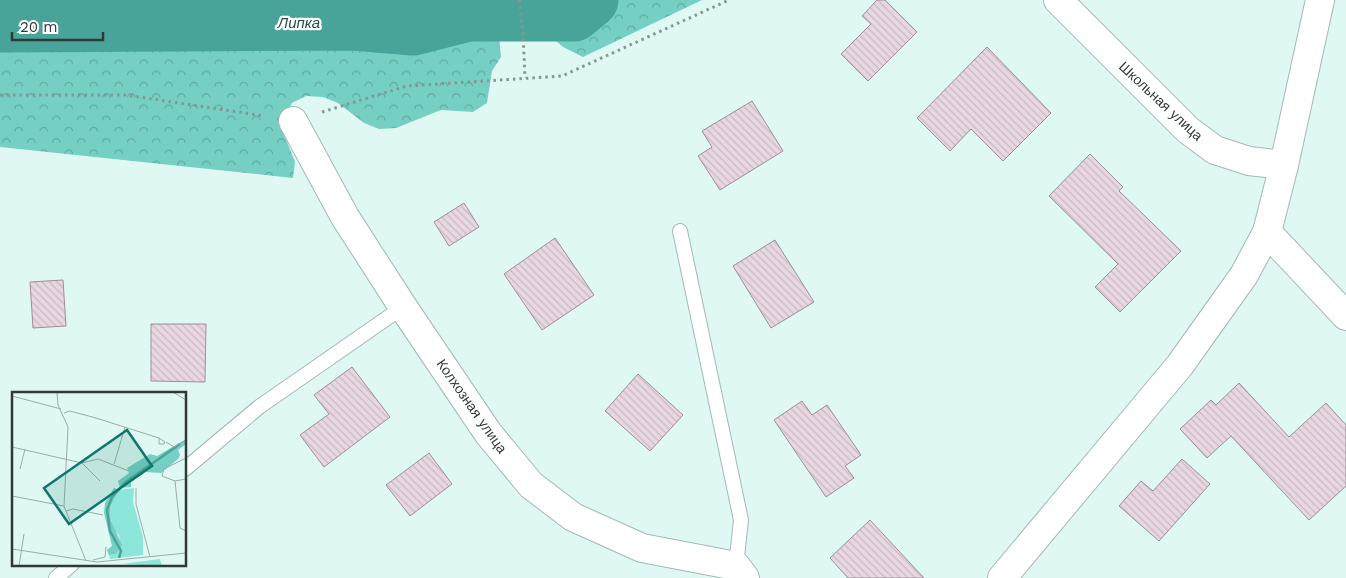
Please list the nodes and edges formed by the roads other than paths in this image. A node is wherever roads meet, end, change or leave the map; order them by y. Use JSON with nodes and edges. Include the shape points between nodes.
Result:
{"nodes":[{"id":1,"x":1058,"y":0,"type":"edge"},
{"id":2,"x":1320,"y":0,"type":"edge"},
{"id":3,"x":293,"y":121,"type":"road end"},
{"id":4,"x":1284,"y":165,"type":"junction"},
{"id":5,"x":680,"y":232,"type":"dead end"},
{"id":6,"x":1267,"y":232,"type":"junction"},
{"id":7,"x":403,"y":307,"type":"junction"},
{"id":8,"x":1346,"y":316,"type":"edge"},
{"id":9,"x":186,"y":469,"type":"edge"},
{"id":10,"x":70,"y":566,"type":"edge"},
{"id":11,"x":740,"y":572,"type":"edge"},
{"id":12,"x":56,"y":578,"type":"edge"},
{"id":13,"x":1002,"y":578,"type":"edge"}],
"edges":[{"from":1,"to":4,"type":"street","name":"Школьная улица","via":[[1188,130],[1214,150],[1249,161]]},
{"from":2,"to":4,"type":"street"},
{"from":3,"to":7,"type":"street","name":"Колхозная улица","via":[[345,217]]},
{"from":4,"to":6,"type":"street"},
{"from":5,"to":11,"type":"lane","via":[[740,520]]},
{"from":6,"to":8,"type":"street"},
{"from":6,"to":13,"type":"street","via":[[1244,275],[1180,365]]},
{"from":7,"to":9,"type":"lane","via":[[259,407]]},
{"from":7,"to":11,"type":"street","name":"Колхозная улица","via":[[488,433],[531,485],[573,517],[642,548]]},
{"from":10,"to":12,"type":"lane"}]}
